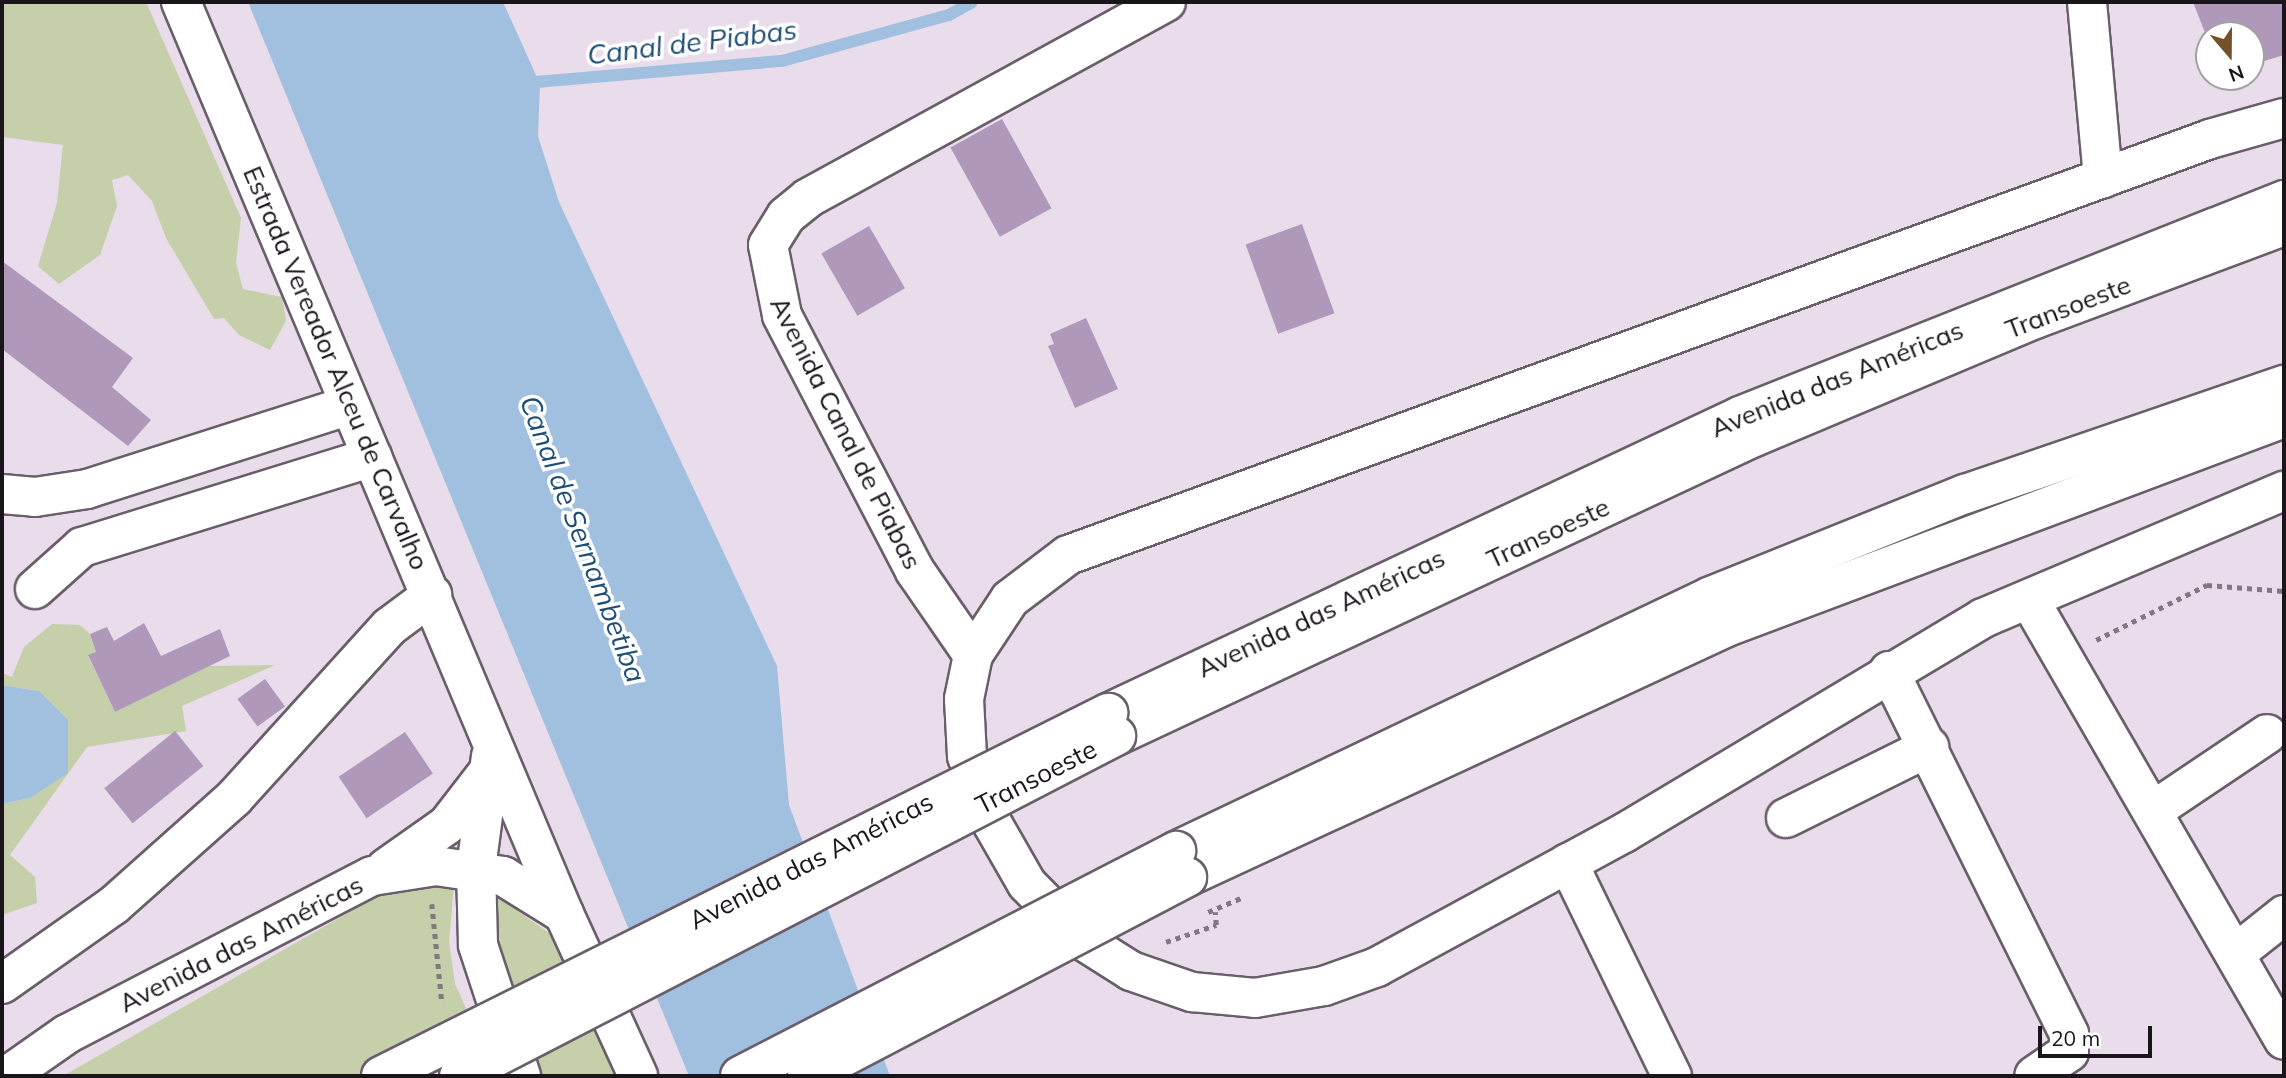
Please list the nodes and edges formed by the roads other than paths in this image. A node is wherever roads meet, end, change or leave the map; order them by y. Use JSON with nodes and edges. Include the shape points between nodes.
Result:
{"nodes":[{"id":1,"x":181,"y":2,"type":"edge"},
{"id":2,"x":1166,"y":2,"type":"edge"},
{"id":3,"x":2087,"y":2,"type":"edge"},
{"id":4,"x":2284,"y":118,"type":"edge"},
{"id":5,"x":2103,"y":178,"type":"junction"},
{"id":6,"x":2284,"y":200,"type":"edge"},
{"id":7,"x":2284,"y":226,"type":"edge"},
{"id":8,"x":2284,"y":385,"type":"edge"},
{"id":9,"x":350,"y":405,"type":"junction"},
{"id":10,"x":2284,"y":418,"type":"edge"},
{"id":11,"x":373,"y":457,"type":"junction"},
{"id":12,"x":2284,"y":491,"type":"edge"},
{"id":13,"x":2,"y":494,"type":"edge"},
{"id":14,"x":35,"y":589,"type":"dead end"},
{"id":15,"x":432,"y":595,"type":"junction"},
{"id":16,"x":2029,"y":599,"type":"junction"},
{"id":17,"x":974,"y":655,"type":"junction"},
{"id":18,"x":1889,"y":671,"type":"junction"},
{"id":19,"x":1112,"y":724,"type":"junction"},
{"id":20,"x":2267,"y":734,"type":"dead end"},
{"id":21,"x":1929,"y":747,"type":"junction"},
{"id":22,"x":492,"y":751,"type":"junction"},
{"id":23,"x":2154,"y":810,"type":"junction"},
{"id":24,"x":1786,"y":818,"type":"dead end"},
{"id":25,"x":1568,"y":863,"type":"junction"},
{"id":26,"x":1182,"y":864,"type":"junction"},
{"id":27,"x":476,"y":868,"type":"junction"},
{"id":28,"x":380,"y":875,"type":"junction"},
{"id":29,"x":564,"y":914,"type":"junction"},
{"id":30,"x":2284,"y":915,"type":"edge"},
{"id":31,"x":2235,"y":954,"type":"junction"},
{"id":32,"x":2,"y":984,"type":"edge"},
{"id":33,"x":2284,"y":1040,"type":"edge"},
{"id":34,"x":7,"y":1076,"type":"edge"},
{"id":35,"x":381,"y":1076,"type":"edge"},
{"id":36,"x":459,"y":1076,"type":"edge"},
{"id":37,"x":521,"y":1076,"type":"edge"},
{"id":38,"x":638,"y":1076,"type":"edge"},
{"id":39,"x":740,"y":1076,"type":"edge"},
{"id":40,"x":807,"y":1076,"type":"edge"},
{"id":41,"x":1672,"y":1076,"type":"edge"},
{"id":42,"x":2034,"y":1076,"type":"edge"}],
"edges":[{"from":1,"to":9,"type":"main road","name":"Estrada Vereador Alceu de Carvalho"},
{"from":2,"to":17,"type":"main road","name":"Avenida Canal de Piabas","via":[[808,198],[786,216],[768,244],[782,315],[915,571]]},
{"from":3,"to":5,"type":"main road"},
{"from":4,"to":5,"type":"main road"},
{"from":5,"to":17,"type":"main road","via":[[1068,555],[1010,599]]},
{"from":6,"to":19,"type":"main road","name":"Avenida das Américas","via":[[1740,416]]},
{"from":7,"to":19,"type":"main road","name":"Transoeste","via":[[2035,319],[1754,437]]},
{"from":8,"to":26,"type":"main road","via":[[1965,494],[1710,596]]},
{"from":9,"to":11,"type":"main road","name":"Estrada Vereador Alceu de Carvalho"},
{"from":9,"to":13,"type":"main road","via":[[87,489]]},
{"from":10,"to":26,"type":"main road","via":[[1727,627]]},
{"from":11,"to":14,"type":"main road","via":[[82,547]]},
{"from":11,"to":15,"type":"main road","name":"Estrada Vereador Alceu de Carvalho"},
{"from":12,"to":16,"type":"main road"},
{"from":15,"to":22,"type":"main road","name":"Estrada Vereador Alceu de Carvalho"},
{"from":15,"to":32,"type":"main road","via":[[389,627],[234,798],[114,905]]},
{"from":16,"to":18,"type":"main road"},
{"from":16,"to":23,"type":"main road"},
{"from":17,"to":25,"type":"main road","via":[[964,699],[967,755],[992,823],[1027,884],[1082,940],[1126,967],[1192,992],[1255,998],[1324,986],[1377,967]]},
{"from":18,"to":21,"type":"main road"},
{"from":18,"to":25,"type":"main road"},
{"from":19,"to":35,"type":"main road","name":"Avenida das Américas","bridge":true},
{"from":19,"to":36,"type":"main road","name":"Transoeste","bridge":true},
{"from":20,"to":23,"type":"main road"},
{"from":21,"to":24,"type":"main road"},
{"from":21,"to":42,"type":"main road","via":[[2069,1034],[2070,1052]]},
{"from":22,"to":27,"type":"main road"},
{"from":22,"to":28,"type":"main road","via":[[447,825]]},
{"from":22,"to":29,"type":"main road","name":"Estrada Vereador Alceu de Carvalho"},
{"from":23,"to":31,"type":"main road"},
{"from":25,"to":41,"type":"main road"},
{"from":26,"to":39,"type":"main road","bridge":true},
{"from":26,"to":40,"type":"main road","bridge":true},
{"from":27,"to":28,"type":"main road","name":"Avenida das Américas"},
{"from":27,"to":29,"type":"main road","name":"Avenida das Américas","via":[[529,888]]},
{"from":27,"to":37,"type":"main road","via":[[478,945]]},
{"from":28,"to":34,"type":"main road","name":"Avenida das Américas","via":[[67,1034]]},
{"from":29,"to":38,"type":"main road","name":"Estrada Vereador Alceu de Carvalho"},
{"from":30,"to":31,"type":"main road"},
{"from":31,"to":33,"type":"main road"}]}
